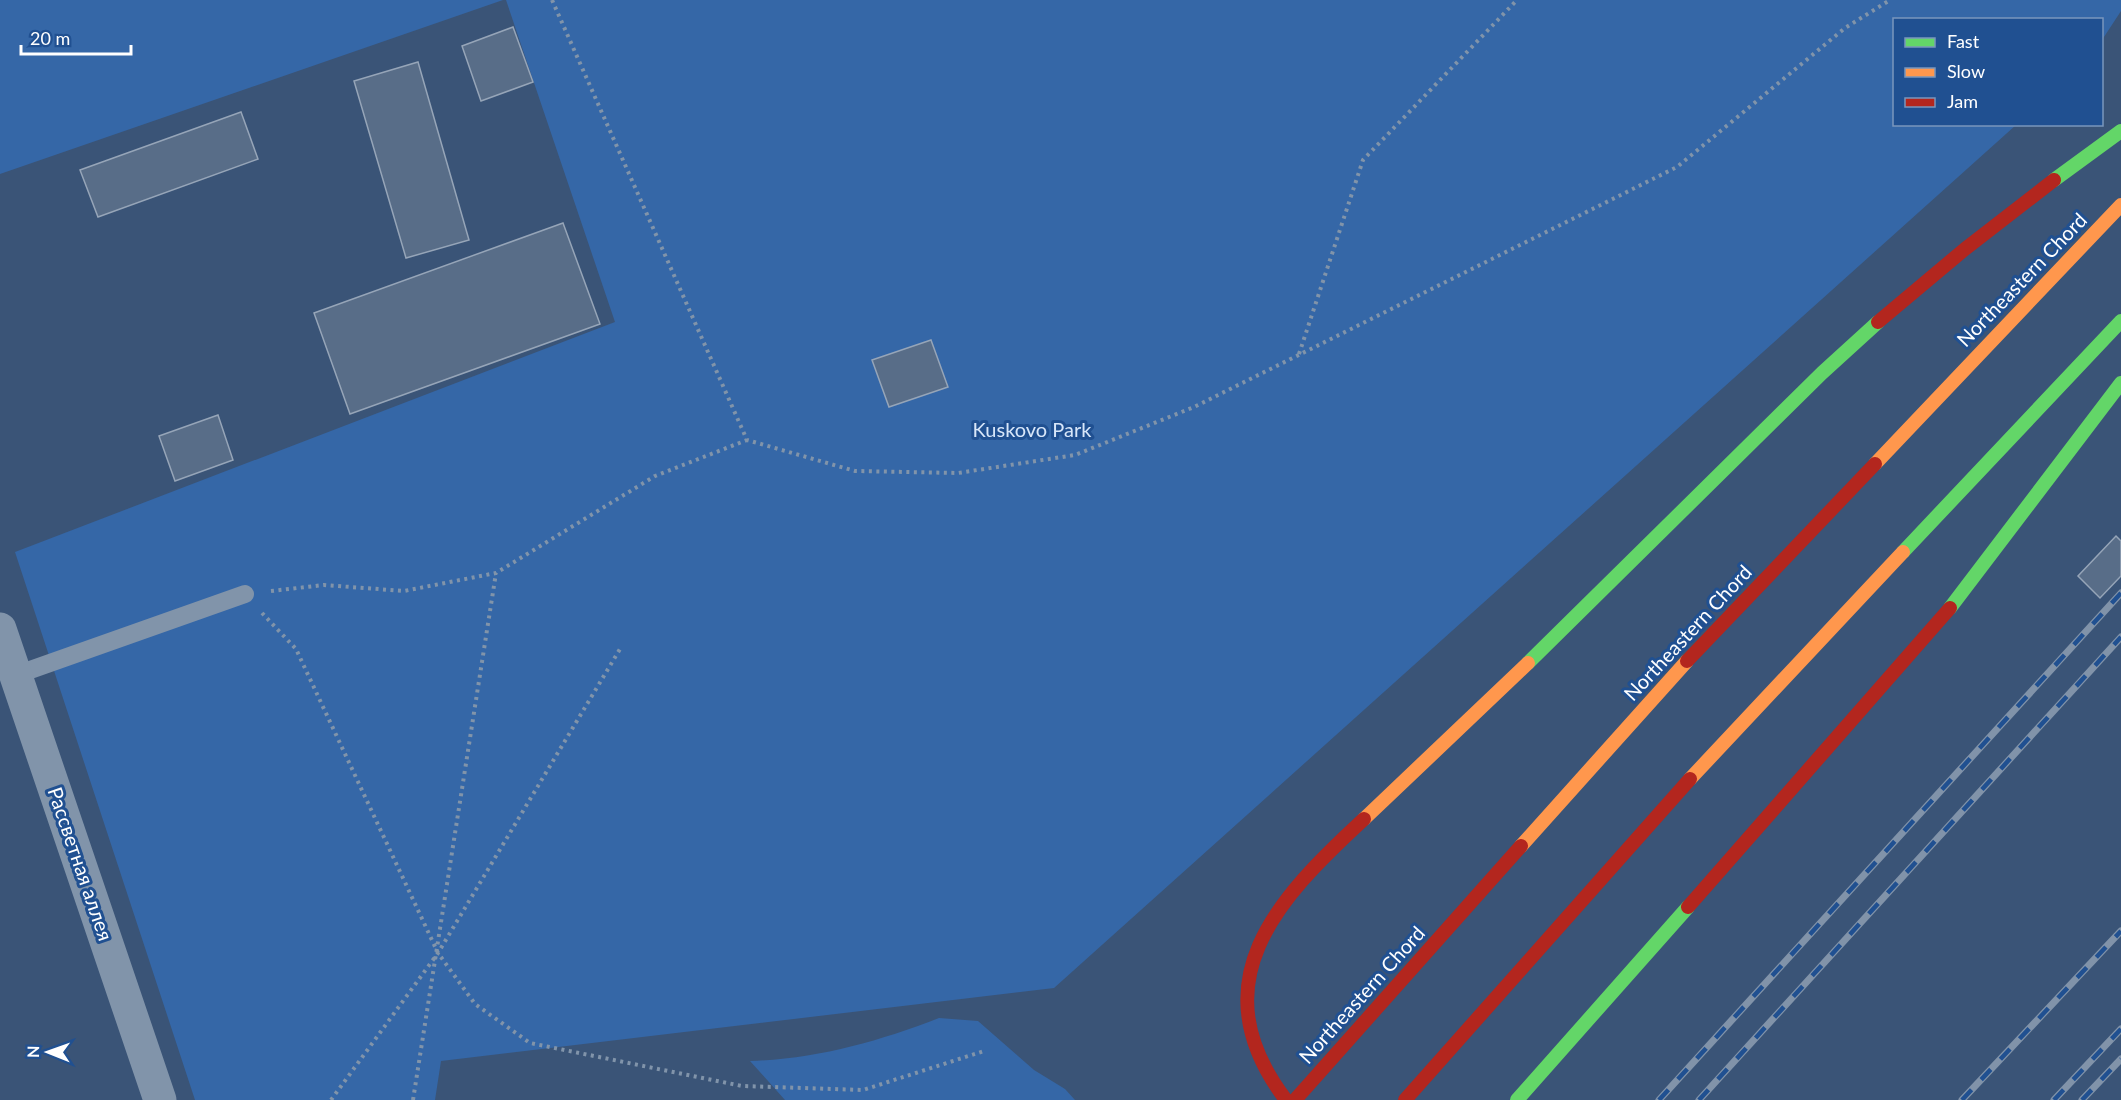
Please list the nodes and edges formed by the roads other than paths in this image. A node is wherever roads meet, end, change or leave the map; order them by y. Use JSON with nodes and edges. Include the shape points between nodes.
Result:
{"nodes":[{"id":1,"x":2121,"y":131,"type":"edge"},
{"id":2,"x":2121,"y":205,"type":"edge"},
{"id":3,"x":2121,"y":321,"type":"edge"},
{"id":4,"x":2121,"y":383,"type":"edge"},
{"id":5,"x":245,"y":594,"type":"road end"},
{"id":6,"x":0,"y":629,"type":"edge"},
{"id":7,"x":16,"y":675,"type":"junction"},
{"id":8,"x":160,"y":1100,"type":"edge"},
{"id":9,"x":1286,"y":1100,"type":"edge"},
{"id":10,"x":1295,"y":1100,"type":"edge"},
{"id":11,"x":1405,"y":1100,"type":"edge"},
{"id":12,"x":1517,"y":1100,"type":"edge"}],
"edges":[{"from":1,"to":9,"type":"main road","via":[[2032,194],[1873,326],[1428,760],[1334,846],[1289,896],[1257,947],[1248,1006],[1252,1036],[1262,1064]]},
{"from":2,"to":10,"type":"main road","name":"Northeastern Chord","via":[[1660,690]]},
{"from":3,"to":11,"type":"main road","via":[[1719,747]]},
{"from":4,"to":12,"type":"main road","via":[[1970,585]]},
{"from":5,"to":7,"type":"lane"},
{"from":6,"to":7,"type":"street","name":"Рассветная аллея"},
{"from":7,"to":8,"type":"street","name":"Рассветная аллея"}]}
